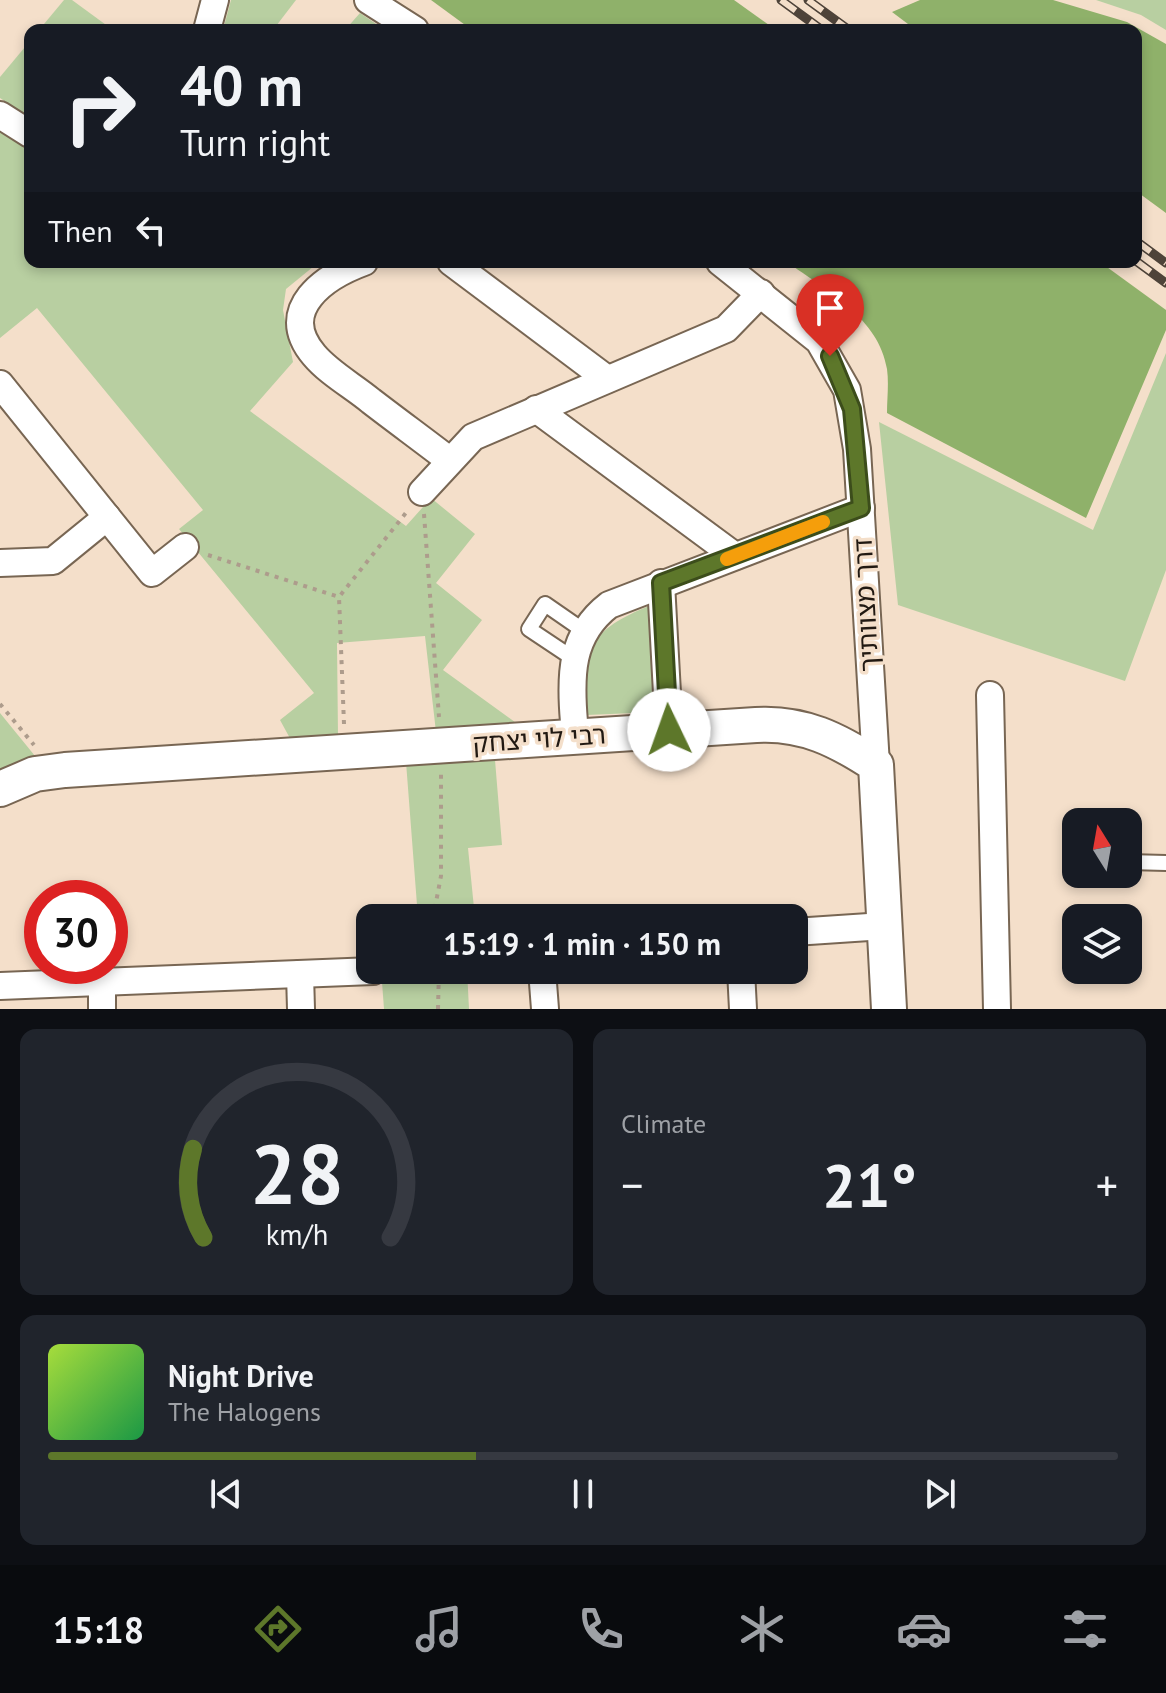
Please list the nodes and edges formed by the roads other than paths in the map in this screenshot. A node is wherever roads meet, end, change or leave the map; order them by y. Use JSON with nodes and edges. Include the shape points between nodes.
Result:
{"nodes":[{"id":1,"x":215,"y":0,"type":"edge"},
{"id":2,"x":368,"y":0,"type":"edge"},
{"id":3,"x":209,"y":24,"type":"edge"},
{"id":4,"x":406,"y":24,"type":"edge"},
{"id":5,"x":0,"y":115,"type":"edge"},
{"id":6,"x":24,"y":130,"type":"edge"},
{"id":7,"x":348,"y":268,"type":"edge"},
{"id":8,"x":459,"y":268,"type":"edge"},
{"id":9,"x":728,"y":268,"type":"edge"},
{"id":10,"x":761,"y":293,"type":"junction"},
{"id":11,"x":607,"y":379,"type":"junction"},
{"id":12,"x":0,"y":384,"type":"edge"},
{"id":13,"x":536,"y":409,"type":"junction"},
{"id":14,"x":449,"y":460,"type":"junction"},
{"id":15,"x":422,"y":492,"type":"road end"},
{"id":16,"x":861,"y":508,"type":"junction"},
{"id":17,"x":107,"y":517,"type":"junction"},
{"id":18,"x":185,"y":547,"type":"road end"},
{"id":19,"x":735,"y":556,"type":"junction"},
{"id":20,"x":0,"y":563,"type":"edge"},
{"id":21,"x":661,"y":583,"type":"junction"},
{"id":22,"x":584,"y":631,"type":"junction"},
{"id":23,"x":574,"y":659,"type":"junction"},
{"id":24,"x":990,"y":695,"type":"dead end"},
{"id":25,"x":574,"y":722,"type":"dead end"},
{"id":26,"x":669,"y":730,"type":"junction"},
{"id":27,"x":876,"y":765,"type":"junction"},
{"id":28,"x":0,"y":789,"type":"edge"},
{"id":29,"x":1142,"y":862,"type":"edge"},
{"id":30,"x":1166,"y":863,"type":"edge"},
{"id":31,"x":884,"y":926,"type":"junction"},
{"id":32,"x":808,"y":931,"type":"edge"},
{"id":33,"x":356,"y":972,"type":"edge"},
{"id":34,"x":300,"y":974,"type":"junction"},
{"id":35,"x":128,"y":981,"type":"edge"},
{"id":36,"x":51,"y":984,"type":"edge"},
{"id":37,"x":102,"y":984,"type":"edge"},
{"id":38,"x":543,"y":984,"type":"edge"},
{"id":39,"x":742,"y":984,"type":"edge"},
{"id":40,"x":0,"y":986,"type":"edge"},
{"id":41,"x":102,"y":1009,"type":"edge"},
{"id":42,"x":301,"y":1009,"type":"edge"},
{"id":43,"x":545,"y":1009,"type":"edge"},
{"id":44,"x":743,"y":1009,"type":"edge"},
{"id":45,"x":889,"y":1009,"type":"edge"},
{"id":46,"x":997,"y":1009,"type":"edge"}],
"edges":[{"from":1,"to":3,"type":"street"},
{"from":2,"to":4,"type":"street"},
{"from":5,"to":6,"type":"street"},
{"from":7,"to":14,"type":"street","via":[[313,291],[302,316],[305,341],[323,363]]},
{"from":8,"to":11,"type":"street"},
{"from":9,"to":10,"type":"street","name":"דרך מצוותיך"},
{"from":10,"to":11,"type":"street","via":[[726,329]]},
{"from":10,"to":16,"type":"street","name":"דרך מצוותיך","via":[[819,341],[840,373],[855,428]]},
{"from":11,"to":13,"type":"street"},
{"from":12,"to":17,"type":"street"},
{"from":13,"to":14,"type":"street","via":[[473,437]]},
{"from":13,"to":19,"type":"street"},
{"from":14,"to":15,"type":"street"},
{"from":16,"to":19,"type":"street"},
{"from":16,"to":27,"type":"street","name":"דרך מצוותיך"},
{"from":17,"to":18,"type":"street","via":[[152,573]]},
{"from":17,"to":20,"type":"street","via":[[53,561]]},
{"from":19,"to":21,"type":"street"},
{"from":21,"to":22,"type":"street","via":[[609,605]]},
{"from":21,"to":26,"type":"street"},
{"from":22,"to":23,"type":"street"},
{"from":22,"to":23,"type":"lane","via":[[545,604],[529,629]]},
{"from":23,"to":25,"type":"street"},
{"from":24,"to":46,"type":"street"},
{"from":26,"to":27,"type":"street","name":"רבי לוי יצחק","via":[[788,725],[831,738]]},
{"from":26,"to":28,"type":"street","name":"רבי לוי יצחק","via":[[56,771]]},
{"from":27,"to":31,"type":"street"},
{"from":29,"to":30,"type":"lane"},
{"from":31,"to":32,"type":"street"},
{"from":31,"to":45,"type":"street"},
{"from":33,"to":34,"type":"street"},
{"from":34,"to":35,"type":"street"},
{"from":34,"to":42,"type":"street"},
{"from":36,"to":40,"type":"street"},
{"from":37,"to":41,"type":"street"},
{"from":38,"to":43,"type":"street"},
{"from":39,"to":44,"type":"street"}]}
